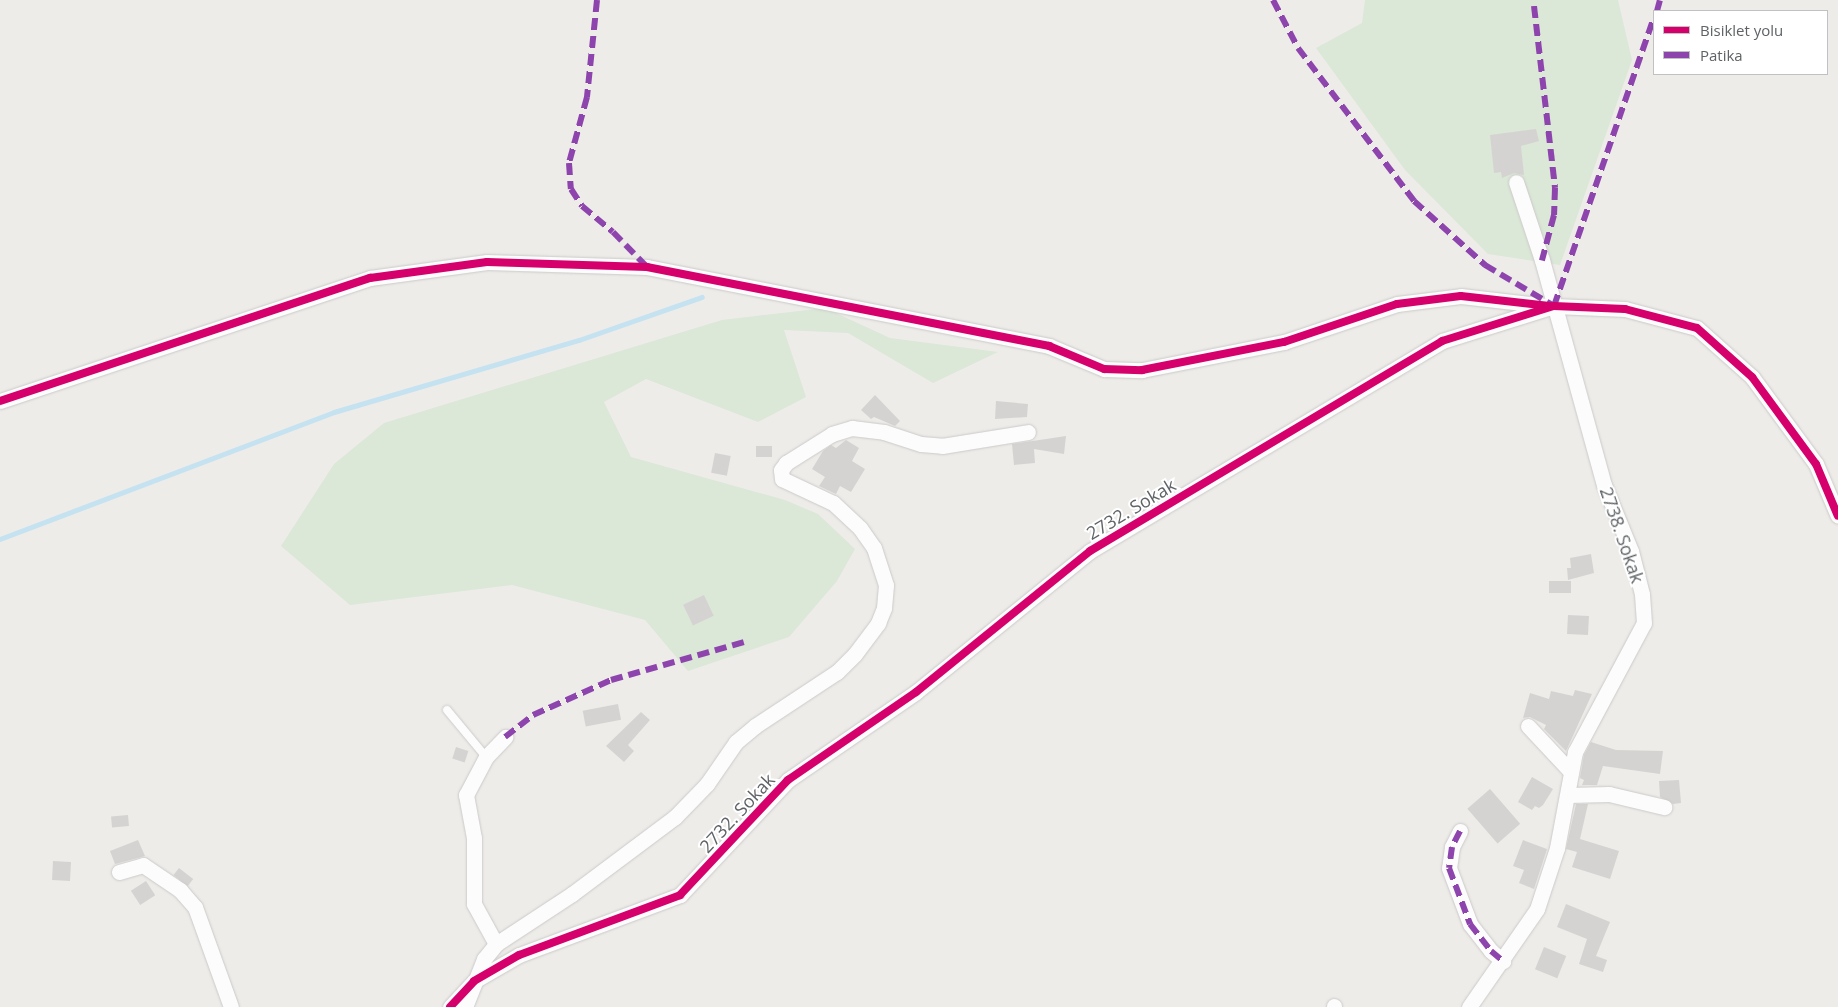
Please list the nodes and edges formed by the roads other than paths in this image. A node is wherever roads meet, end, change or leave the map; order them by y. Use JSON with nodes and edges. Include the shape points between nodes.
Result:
{"nodes":[{"id":1,"x":1516,"y":182,"type":"dead end"},
{"id":2,"x":1554,"y":306,"type":"junction"},
{"id":3,"x":0,"y":401,"type":"edge"},
{"id":4,"x":1028,"y":432,"type":"dead end"},
{"id":5,"x":1838,"y":516,"type":"edge"},
{"id":6,"x":447,"y":710,"type":"dead end"},
{"id":7,"x":1528,"y":726,"type":"dead end"},
{"id":8,"x":506,"y":737,"type":"dead end"},
{"id":9,"x":486,"y":757,"type":"junction"},
{"id":10,"x":1571,"y":772,"type":"junction"},
{"id":11,"x":1568,"y":794,"type":"junction"},
{"id":12,"x":1664,"y":807,"type":"dead end"},
{"id":13,"x":1460,"y":831,"type":"dead end"},
{"id":14,"x":119,"y":872,"type":"dead end"},
{"id":15,"x":496,"y":944,"type":"junction"},
{"id":16,"x":1503,"y":960,"type":"junction"},
{"id":17,"x":474,"y":981,"type":"junction"},
{"id":18,"x":231,"y":1007,"type":"edge"},
{"id":19,"x":450,"y":1007,"type":"edge"},
{"id":20,"x":464,"y":1007,"type":"edge"},
{"id":21,"x":1469,"y":1007,"type":"edge"}],
"edges":[{"from":1,"to":2,"type":"street","name":"2738. Sokak"},
{"from":2,"to":3,"type":"street","via":[[1461,296],[1397,304],[1284,342],[1142,370],[1104,369],[1049,346],[647,267],[487,262],[370,278]]},
{"from":2,"to":5,"type":"street","name":"2732. Sokak","via":[[1624,309],[1697,328],[1752,377],[1816,464]]},
{"from":2,"to":10,"type":"street","name":"2738. Sokak","via":[[1604,485],[1631,551],[1642,594],[1644,623],[1575,752]]},
{"from":2,"to":17,"type":"street","name":"2732. Sokak","via":[[1442,341],[1090,551],[916,692],[788,780],[680,895],[519,955]]},
{"from":4,"to":15,"type":"street","name":"2732. Sokak","via":[[942,446],[852,428],[815,444],[781,470],[782,479],[833,504],[868,537],[880,559],[886,585],[884,608],[878,622],[855,654],[837,672],[736,742],[707,784],[675,817],[572,894]]},
{"from":6,"to":9,"type":"lane"},
{"from":7,"to":10,"type":"street"},
{"from":8,"to":9,"type":"street"},
{"from":9,"to":15,"type":"street","via":[[466,795],[474,838],[474,904]]},
{"from":10,"to":11,"type":"street","name":"2738. Sokak"},
{"from":11,"to":12,"type":"street","via":[[1609,794]]},
{"from":11,"to":16,"type":"street","name":"2738. Sokak","via":[[1558,848],[1537,909]]},
{"from":13,"to":16,"type":"street","via":[[1452,847],[1449,868],[1470,924],[1491,951]]},
{"from":14,"to":18,"type":"street","via":[[143,865],[180,890],[195,907]]},
{"from":15,"to":17,"type":"street","name":"2732. Sokak","via":[[484,959]]},
{"from":16,"to":21,"type":"street","name":"2738. Sokak"},
{"from":17,"to":19,"type":"street","name":"2732. Sokak"},
{"from":17,"to":20,"type":"street","name":"2732. Sokak"}]}
